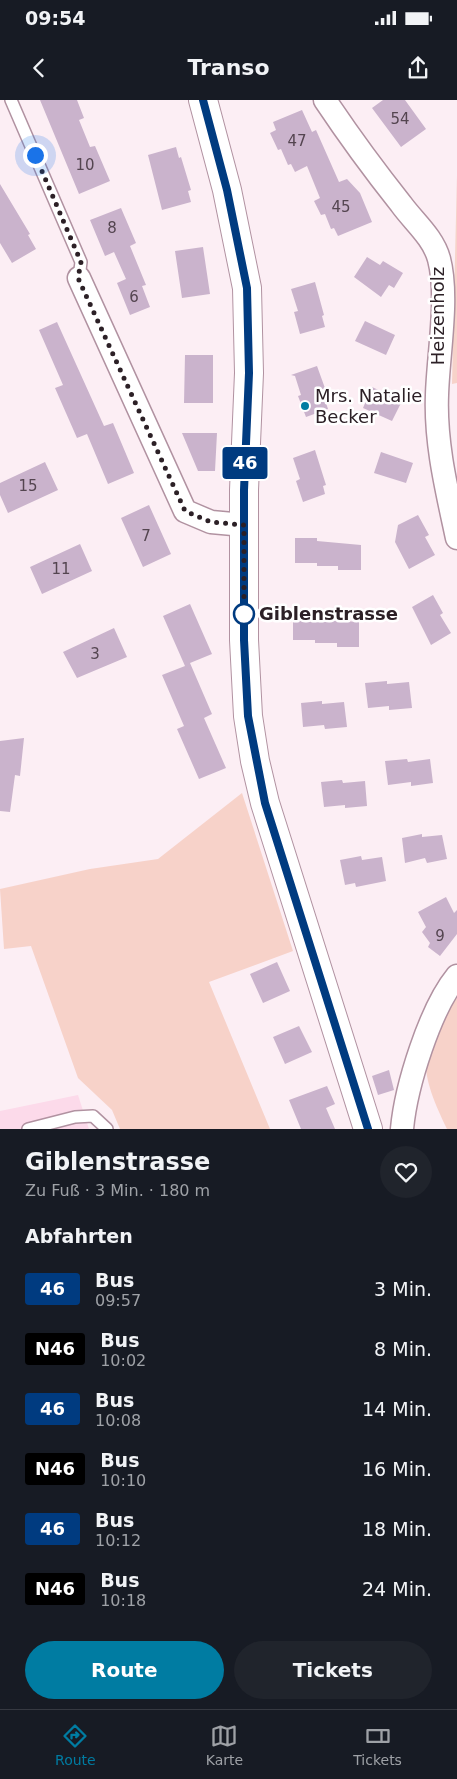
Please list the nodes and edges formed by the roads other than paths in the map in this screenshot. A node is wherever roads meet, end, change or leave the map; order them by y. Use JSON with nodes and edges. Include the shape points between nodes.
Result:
{"nodes":[{"id":1,"x":11,"y":100,"type":"edge"},
{"id":2,"x":203,"y":100,"type":"edge"},
{"id":3,"x":325,"y":100,"type":"edge"},
{"id":4,"x":78,"y":278,"type":"joint"},
{"id":5,"x":244,"y":525,"type":"junction"},
{"id":6,"x":457,"y":538,"type":"edge"},
{"id":7,"x":457,"y":976,"type":"edge"},
{"id":8,"x":28,"y":1129,"type":"edge"},
{"id":9,"x":107,"y":1129,"type":"edge"},
{"id":10,"x":368,"y":1129,"type":"edge"},
{"id":11,"x":402,"y":1129,"type":"edge"}],
"edges":[{"from":1,"to":4,"type":"lane","via":[[81,262]]},
{"from":2,"to":5,"type":"street","via":[[227,190],[247,288],[249,373]]},
{"from":3,"to":6,"type":"street","name":"Heizenholz","via":[[409,215],[430,238],[439,260],[442,295],[437,398],[443,474]]},
{"from":4,"to":5,"type":"street","via":[[185,511],[211,522]]},
{"from":5,"to":10,"type":"street","via":[[244,640],[248,716],[255,761],[265,803]]},
{"from":7,"to":11,"type":"street","via":[[432,1023],[412,1074]]},
{"from":8,"to":9,"type":"lane","via":[[75,1117],[93,1116]]}]}
